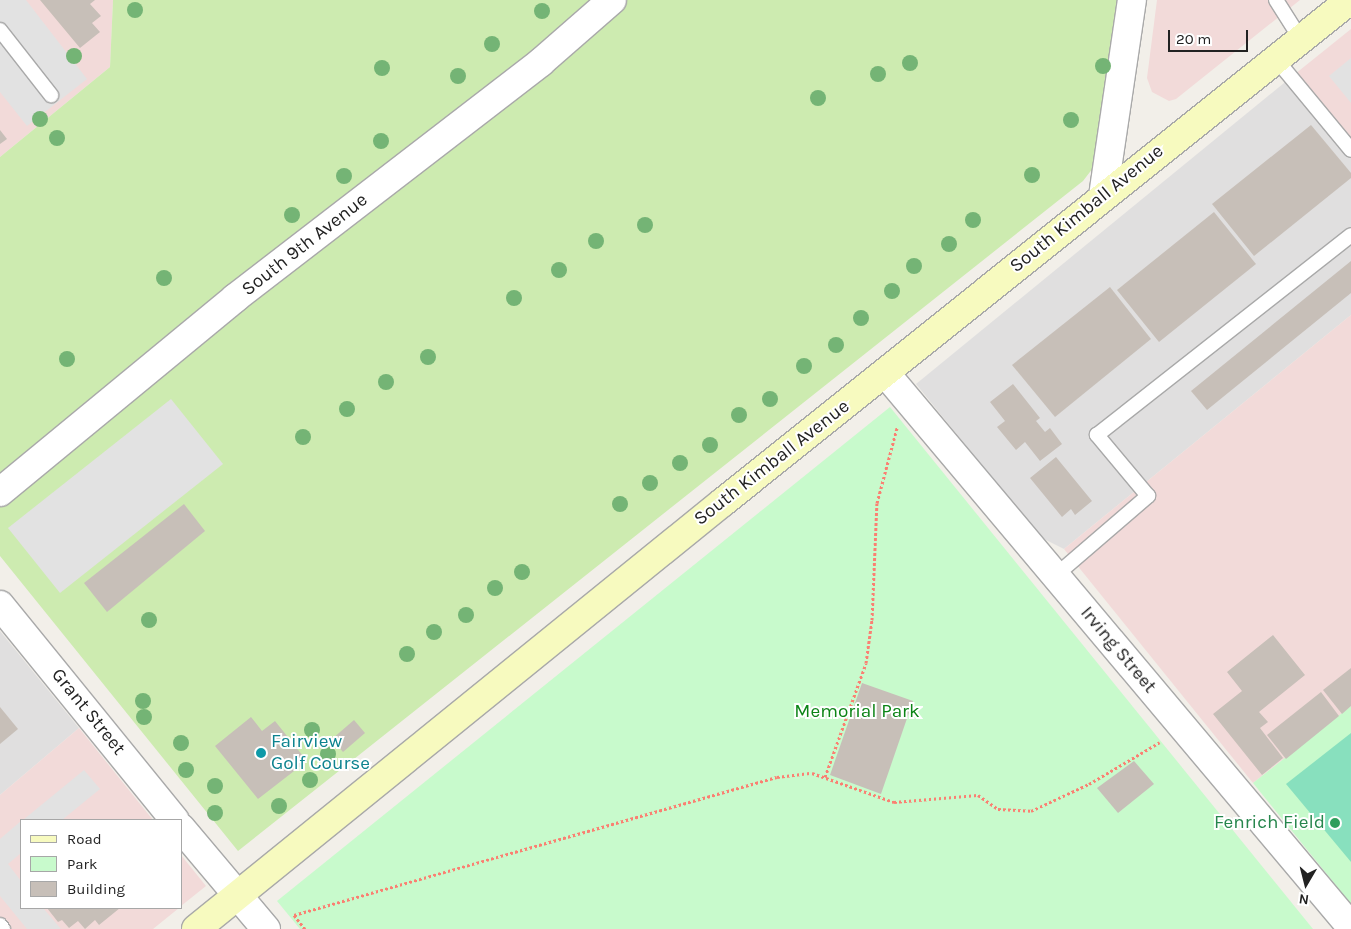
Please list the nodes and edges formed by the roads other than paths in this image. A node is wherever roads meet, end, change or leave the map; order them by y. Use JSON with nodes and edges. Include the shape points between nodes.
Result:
{"nodes":[{"id":1,"x":612,"y":0,"type":"edge"},
{"id":2,"x":1132,"y":0,"type":"edge"},
{"id":3,"x":1276,"y":0,"type":"edge"},
{"id":4,"x":1350,"y":0,"type":"edge"},
{"id":5,"x":0,"y":30,"type":"edge"},
{"id":6,"x":1300,"y":38,"type":"junction"},
{"id":7,"x":1275,"y":58,"type":"junction"},
{"id":8,"x":51,"y":96,"type":"dead end"},
{"id":9,"x":1351,"y":150,"type":"edge"},
{"id":10,"x":1103,"y":196,"type":"junction"},
{"id":11,"x":1351,"y":235,"type":"edge"},
{"id":12,"x":886,"y":374,"type":"junction"},
{"id":13,"x":0,"y":492,"type":"edge"},
{"id":14,"x":1055,"y":576,"type":"junction"},
{"id":15,"x":0,"y":605,"type":"edge"},
{"id":16,"x":174,"y":819,"type":"edge"},
{"id":17,"x":182,"y":829,"type":"edge"},
{"id":18,"x":236,"y":896,"type":"junction"},
{"id":19,"x":0,"y":925,"type":"edge"},
{"id":20,"x":1351,"y":927,"type":"edge"},
{"id":21,"x":3,"y":929,"type":"edge"},
{"id":22,"x":196,"y":929,"type":"edge"},
{"id":23,"x":266,"y":929,"type":"edge"}],
"edges":[{"from":1,"to":13,"type":"street","name":"South 9th Avenue","via":[[541,62],[235,298]]},
{"from":2,"to":10,"type":"street"},
{"from":3,"to":6,"type":"lane"},
{"from":4,"to":6,"type":"street","name":"South Kimball Avenue"},
{"from":5,"to":8,"type":"lane"},
{"from":6,"to":7,"type":"street","name":"South Kimball Avenue"},
{"from":7,"to":9,"type":"lane"},
{"from":7,"to":10,"type":"street","name":"South Kimball Avenue"},
{"from":10,"to":12,"type":"street","name":"South Kimball Avenue"},
{"from":11,"to":14,"type":"lane","via":[[1097,435],[1148,496]]},
{"from":12,"to":14,"type":"street","name":"Irving Street"},
{"from":12,"to":18,"type":"street","name":"South Kimball Avenue"},
{"from":14,"to":20,"type":"street","name":"Irving Street"},
{"from":15,"to":16,"type":"street","name":"Grant Street"},
{"from":17,"to":18,"type":"street"},
{"from":18,"to":22,"type":"street","name":"South Kimball Avenue"},
{"from":18,"to":23,"type":"street"},
{"from":19,"to":21,"type":"lane"}]}
